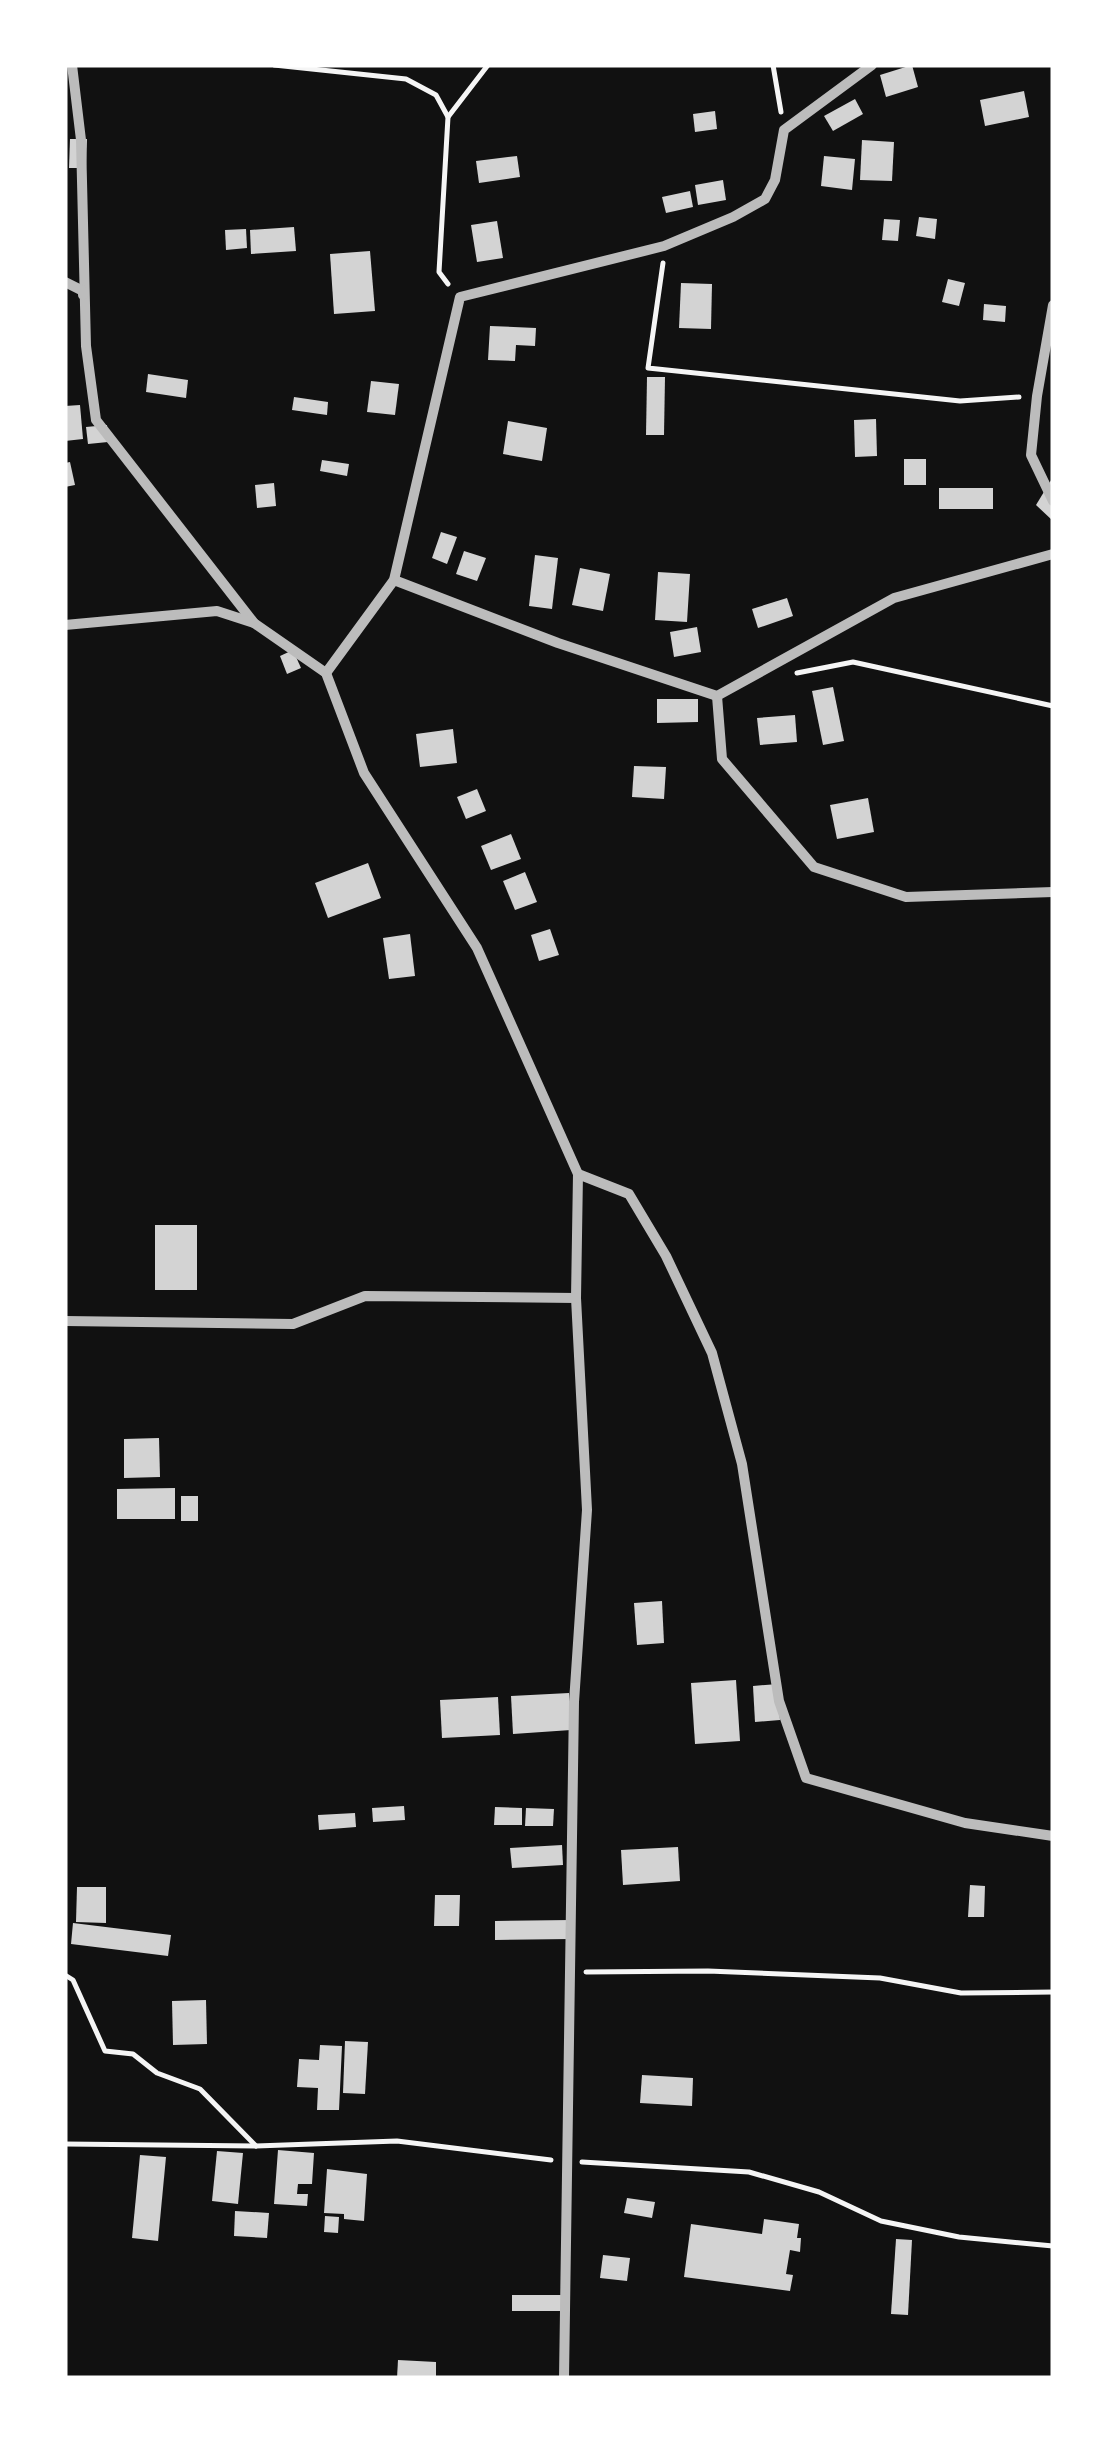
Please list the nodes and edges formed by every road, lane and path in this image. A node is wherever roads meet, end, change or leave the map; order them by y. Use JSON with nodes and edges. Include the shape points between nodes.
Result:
{"nodes":[{"id":1,"x":72,"y":65,"type":"edge"},
{"id":2,"x":274,"y":65,"type":"edge"},
{"id":3,"x":488,"y":65,"type":"edge"},
{"id":4,"x":772,"y":65,"type":"edge"},
{"id":5,"x":872,"y":65,"type":"edge"},
{"id":6,"x":448,"y":117,"type":"junction"},
{"id":7,"x":784,"y":130,"type":"junction"},
{"id":8,"x":664,"y":246,"type":"junction"},
{"id":9,"x":65,"y":282,"type":"edge"},
{"id":10,"x":460,"y":297,"type":"junction"},
{"id":11,"x":1053,"y":306,"type":"edge"},
{"id":12,"x":86,"y":346,"type":"junction"},
{"id":13,"x":1037,"y":396,"type":"junction"},
{"id":14,"x":1053,"y":501,"type":"edge"},
{"id":15,"x":1053,"y":554,"type":"edge"},
{"id":16,"x":394,"y":580,"type":"junction"},
{"id":17,"x":254,"y":624,"type":"junction"},
{"id":18,"x":65,"y":626,"type":"edge"},
{"id":19,"x":326,"y":673,"type":"junction"},
{"id":20,"x":789,"y":675,"type":"dead end"},
{"id":21,"x":717,"y":696,"type":"junction"},
{"id":22,"x":1053,"y":706,"type":"edge"},
{"id":23,"x":1053,"y":892,"type":"edge"},
{"id":24,"x":578,"y":1174,"type":"junction"},
{"id":25,"x":576,"y":1298,"type":"junction"},
{"id":26,"x":65,"y":1321,"type":"edge"},
{"id":27,"x":1053,"y":1836,"type":"edge"},
{"id":28,"x":568,"y":1972,"type":"junction"},
{"id":29,"x":65,"y":1974,"type":"edge"},
{"id":30,"x":1053,"y":1992,"type":"edge"},
{"id":31,"x":65,"y":2144,"type":"edge"},
{"id":32,"x":256,"y":2146,"type":"junction"},
{"id":33,"x":567,"y":2162,"type":"junction"},
{"id":34,"x":1053,"y":2246,"type":"edge"},
{"id":35,"x":564,"y":2378,"type":"edge"}],
"edges":[{"from":1,"to":12,"type":"street","via":[[81,140]]},
{"from":2,"to":6,"type":"path","via":[[406,79],[436,94]]},
{"from":3,"to":6,"type":"path"},
{"from":4,"to":7,"type":"path"},
{"from":5,"to":7,"type":"street"},
{"from":6,"to":10,"type":"path","via":[[439,272]]},
{"from":7,"to":8,"type":"street","via":[[765,199]]},
{"from":8,"to":10,"type":"street"},
{"from":8,"to":13,"type":"path","via":[[648,368],[960,401]]},
{"from":9,"to":12,"type":"street","via":[[83,291]]},
{"from":10,"to":16,"type":"street"},
{"from":11,"to":13,"type":"street"},
{"from":12,"to":17,"type":"street","via":[[96,420]]},
{"from":13,"to":14,"type":"street","via":[[1031,455]]},
{"from":15,"to":21,"type":"street","via":[[894,598]]},
{"from":16,"to":19,"type":"street"},
{"from":16,"to":21,"type":"street"},
{"from":17,"to":18,"type":"street","via":[[218,611]]},
{"from":17,"to":19,"type":"street"},
{"from":19,"to":24,"type":"street","via":[[364,773],[476,948]]},
{"from":20,"to":22,"type":"path","via":[[853,662]]},
{"from":21,"to":23,"type":"street","via":[[722,759],[814,867],[906,897]]},
{"from":24,"to":25,"type":"street"},
{"from":24,"to":27,"type":"street","via":[[629,1194],[712,1353],[742,1464],[779,1700],[806,1778],[966,1823]]},
{"from":25,"to":26,"type":"street","via":[[365,1296],[293,1324]]},
{"from":25,"to":28,"type":"street","via":[[587,1510],[574,1702]]},
{"from":28,"to":30,"type":"path","via":[[746,1972],[880,1978],[961,1994]]},
{"from":28,"to":33,"type":"street"},
{"from":29,"to":32,"type":"path","via":[[106,2051],[132,2054],[157,2073],[200,2089]]},
{"from":31,"to":32,"type":"path"},
{"from":32,"to":33,"type":"path","via":[[397,2142]]},
{"from":33,"to":34,"type":"path","via":[[749,2172],[820,2192],[881,2221]]},
{"from":33,"to":35,"type":"street"}]}
